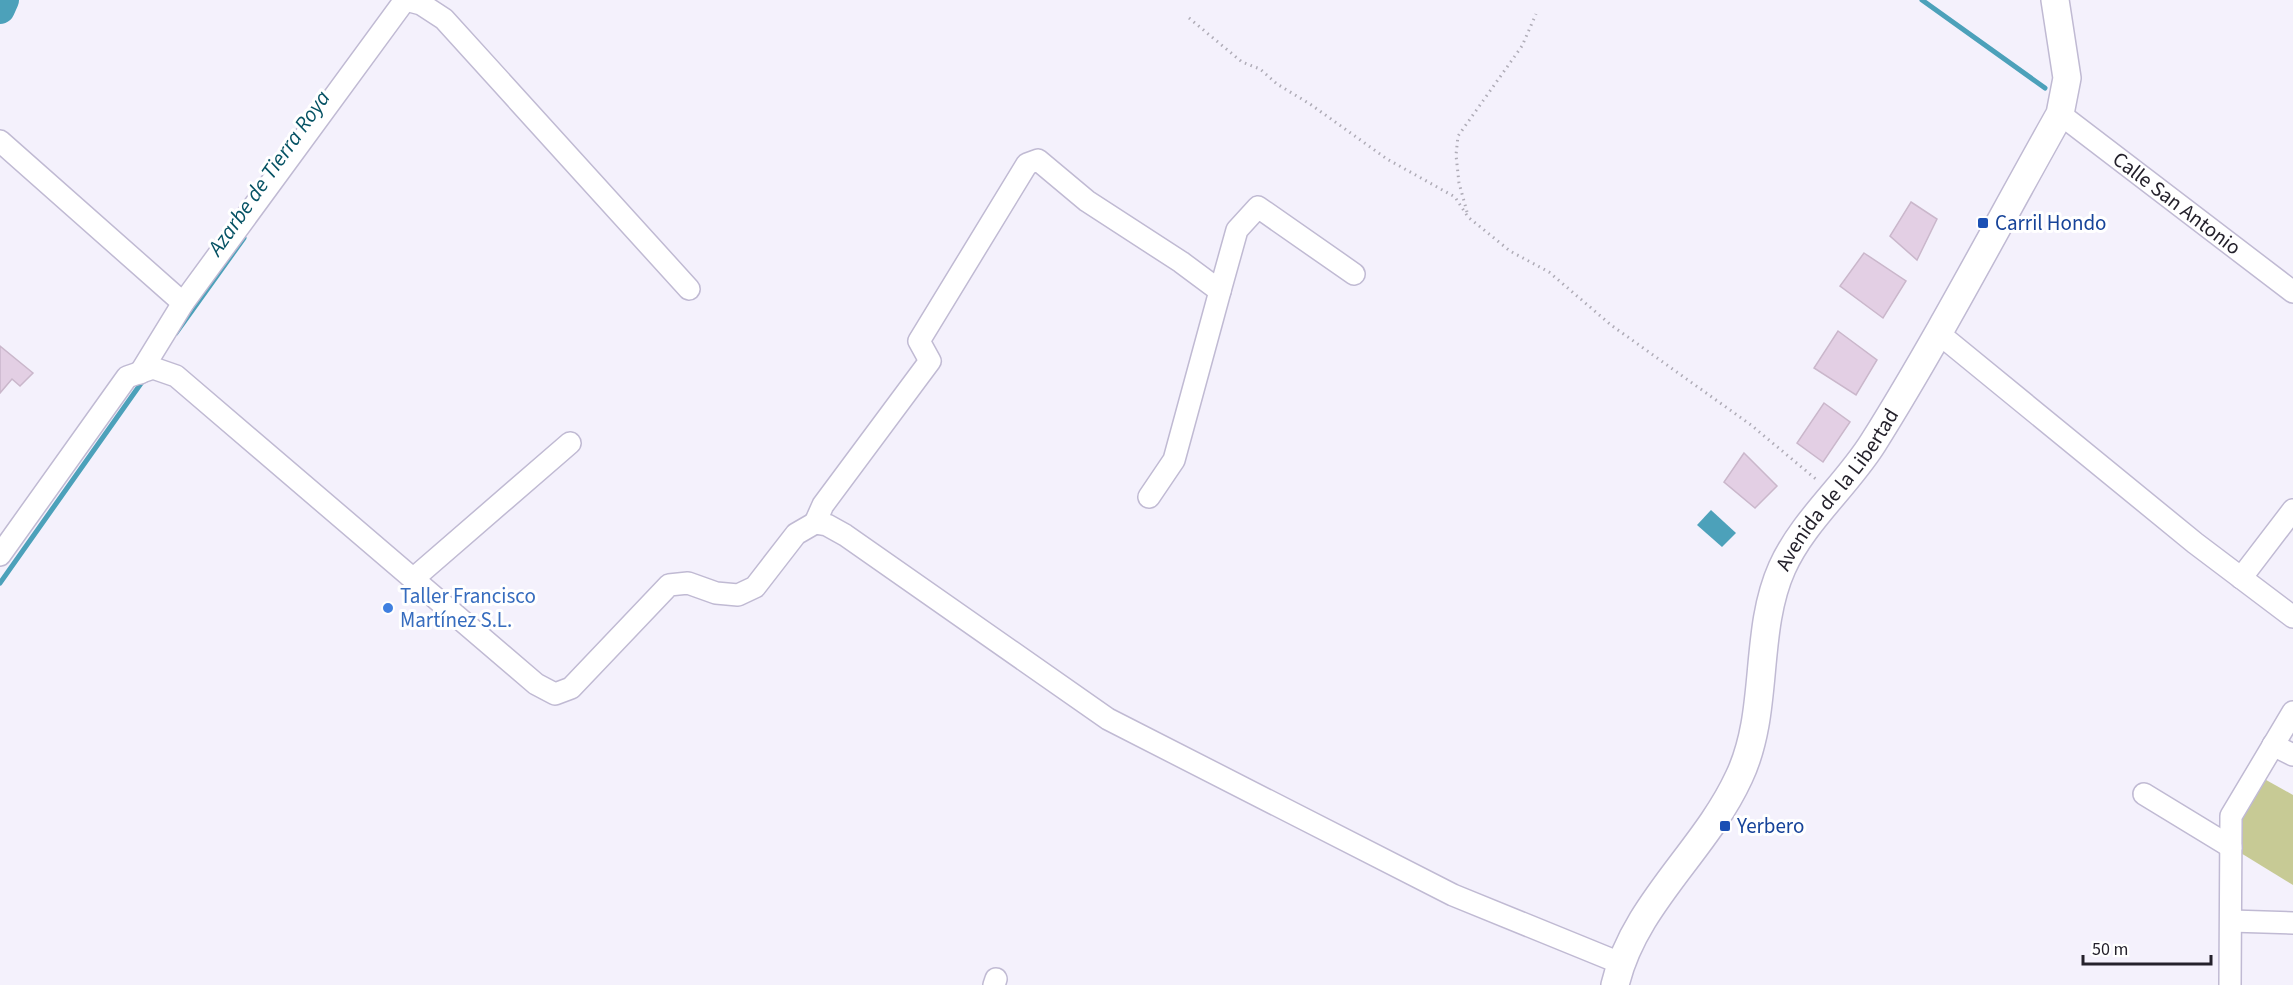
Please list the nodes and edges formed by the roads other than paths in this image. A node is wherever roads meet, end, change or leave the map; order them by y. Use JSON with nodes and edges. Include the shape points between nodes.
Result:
{"nodes":[{"id":1,"x":405,"y":0,"type":"edge"},
{"id":2,"x":2055,"y":0,"type":"edge"},
{"id":3,"x":2060,"y":114,"type":"junction"},
{"id":4,"x":0,"y":141,"type":"edge"},
{"id":5,"x":1354,"y":274,"type":"dead end"},
{"id":6,"x":689,"y":289,"type":"dead end"},
{"id":7,"x":1220,"y":291,"type":"junction"},
{"id":8,"x":2293,"y":292,"type":"edge"},
{"id":9,"x":183,"y":303,"type":"junction"},
{"id":10,"x":1937,"y":332,"type":"junction"},
{"id":11,"x":140,"y":373,"type":"junction"},
{"id":12,"x":570,"y":443,"type":"dead end"},
{"id":13,"x":1149,"y":497,"type":"dead end"},
{"id":14,"x":2293,"y":510,"type":"edge"},
{"id":15,"x":814,"y":523,"type":"junction"},
{"id":16,"x":0,"y":555,"type":"edge"},
{"id":17,"x":2241,"y":578,"type":"junction"},
{"id":18,"x":413,"y":579,"type":"junction"},
{"id":19,"x":2293,"y":617,"type":"edge"},
{"id":20,"x":2293,"y":712,"type":"edge"},
{"id":21,"x":2273,"y":745,"type":"junction"},
{"id":22,"x":2293,"y":755,"type":"edge"},
{"id":23,"x":2144,"y":794,"type":"dead end"},
{"id":24,"x":2231,"y":847,"type":"junction"},
{"id":25,"x":2231,"y":921,"type":"junction"},
{"id":26,"x":2293,"y":923,"type":"edge"},
{"id":27,"x":1617,"y":974,"type":"edge"},
{"id":28,"x":2230,"y":985,"type":"edge"}],
"edges":[{"from":1,"to":6,"type":"street","via":[[421,4],[444,19]]},
{"from":1,"to":9,"type":"street"},
{"from":2,"to":3,"type":"main road","name":"Avenida de la Libertad","via":[[2067,78]]},
{"from":3,"to":8,"type":"street","name":"Calle San Antonio"},
{"from":3,"to":10,"type":"main road","name":"Avenida de la Libertad"},
{"from":4,"to":9,"type":"street"},
{"from":5,"to":7,"type":"street","via":[[1258,207],[1237,230]]},
{"from":7,"to":13,"type":"street","via":[[1174,460]]},
{"from":7,"to":15,"type":"street","via":[[1086,201],[1038,160],[1027,164],[919,341],[930,361],[823,505]]},
{"from":9,"to":11,"type":"street"},
{"from":10,"to":17,"type":"street"},
{"from":10,"to":27,"type":"main road","name":"Avenida de la Libertad","via":[[1871,446],[1794,547],[1776,584],[1755,725],[1739,779],[1638,928]]},
{"from":11,"to":16,"type":"street","via":[[127,378]]},
{"from":11,"to":18,"type":"street","via":[[153,368],[176,376]]},
{"from":12,"to":18,"type":"street"},
{"from":14,"to":17,"type":"street"},
{"from":15,"to":18,"type":"street","via":[[796,534],[755,587],[738,595],[716,593],[688,583],[669,585],[571,688],[555,694],[536,684]]},
{"from":15,"to":27,"type":"street","via":[[845,535],[1108,719]]},
{"from":17,"to":19,"type":"street"},
{"from":20,"to":21,"type":"street"},
{"from":21,"to":22,"type":"street"},
{"from":21,"to":24,"type":"street","via":[[2231,816]]},
{"from":23,"to":24,"type":"street"},
{"from":24,"to":25,"type":"street"},
{"from":25,"to":26,"type":"street"},
{"from":25,"to":28,"type":"street"}]}
